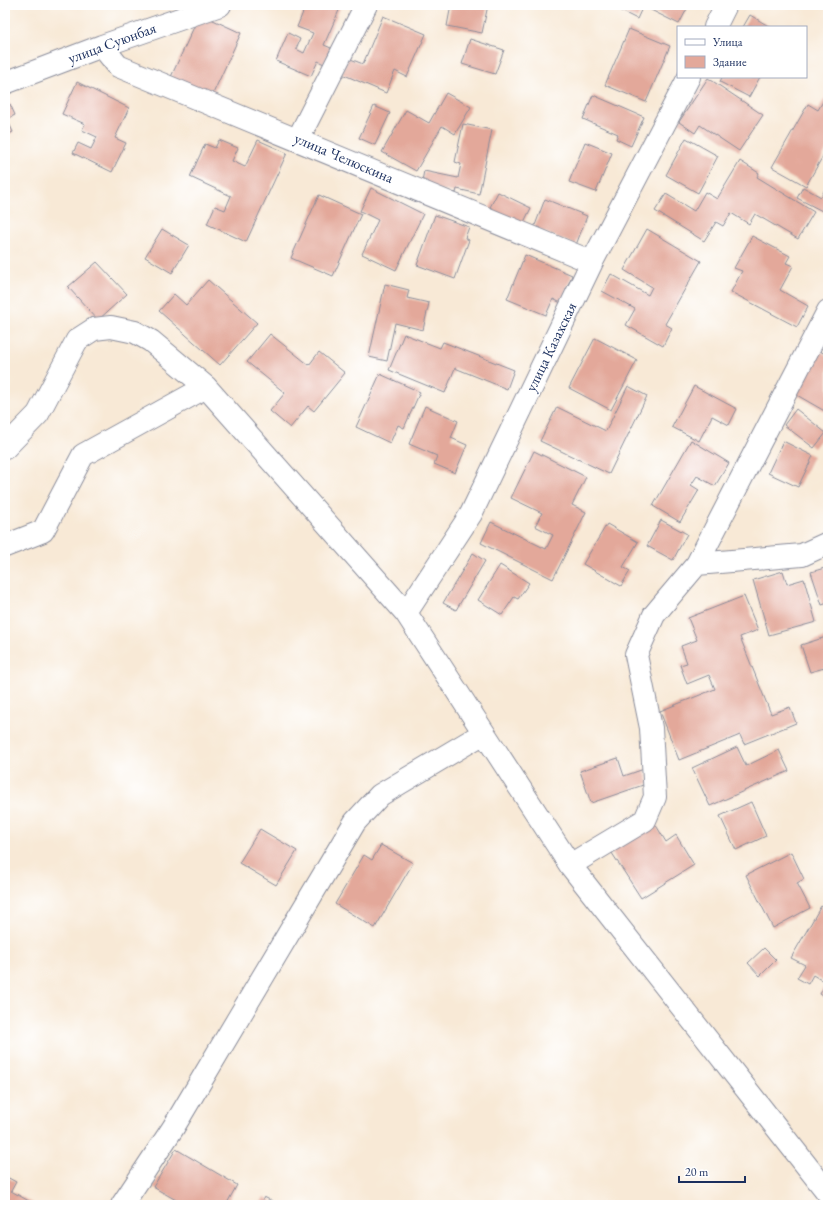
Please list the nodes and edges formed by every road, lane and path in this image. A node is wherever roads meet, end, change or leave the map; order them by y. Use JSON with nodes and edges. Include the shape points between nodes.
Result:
{"nodes":[{"id":1,"x":220,"y":5,"type":"edge"},
{"id":2,"x":366,"y":5,"type":"edge"},
{"id":3,"x":726,"y":5,"type":"edge"},
{"id":4,"x":716,"y":26,"type":"edge"},
{"id":5,"x":102,"y":46,"type":"junction"},
{"id":6,"x":688,"y":78,"type":"edge"},
{"id":7,"x":5,"y":83,"type":"edge"},
{"id":8,"x":298,"y":139,"type":"junction"},
{"id":9,"x":592,"y":262,"type":"junction"},
{"id":10,"x":828,"y":311,"type":"edge"},
{"id":11,"x":206,"y":387,"type":"junction"},
{"id":12,"x":5,"y":448,"type":"edge"},
{"id":13,"x":828,"y":543,"type":"edge"},
{"id":14,"x":5,"y":546,"type":"edge"},
{"id":15,"x":697,"y":564,"type":"junction"},
{"id":16,"x":406,"y":613,"type":"junction"},
{"id":17,"x":484,"y":734,"type":"junction"},
{"id":18,"x":570,"y":865,"type":"junction"},
{"id":19,"x":828,"y":1193,"type":"edge"},
{"id":20,"x":122,"y":1205,"type":"edge"}],
"edges":[{"from":1,"to":5,"type":"street","name":"улица Суюнбая"},
{"from":2,"to":8,"type":"street"},
{"from":3,"to":4,"type":"street"},
{"from":5,"to":7,"type":"street","name":"улица Суюнбая"},
{"from":5,"to":8,"type":"street","name":"улица Челюскина","via":[[118,66]]},
{"from":6,"to":9,"type":"street","name":"улица Казахская"},
{"from":8,"to":9,"type":"street","name":"улица Челюскина"},
{"from":9,"to":16,"type":"street","name":"улица Казахская","via":[[470,514]]},
{"from":10,"to":15,"type":"street"},
{"from":11,"to":12,"type":"street","via":[[151,341],[135,332],[111,327],[94,329],[77,340],[38,414]]},
{"from":11,"to":14,"type":"street","via":[[83,455],[43,531]]},
{"from":11,"to":16,"type":"street"},
{"from":13,"to":15,"type":"street","via":[[802,555]]},
{"from":15,"to":18,"type":"street","via":[[654,615],[636,655],[651,728],[655,797],[645,820]]},
{"from":16,"to":17,"type":"street"},
{"from":17,"to":18,"type":"street"},
{"from":17,"to":20,"type":"street","via":[[380,795],[355,822],[173,1128]]},
{"from":18,"to":19,"type":"street"}]}
